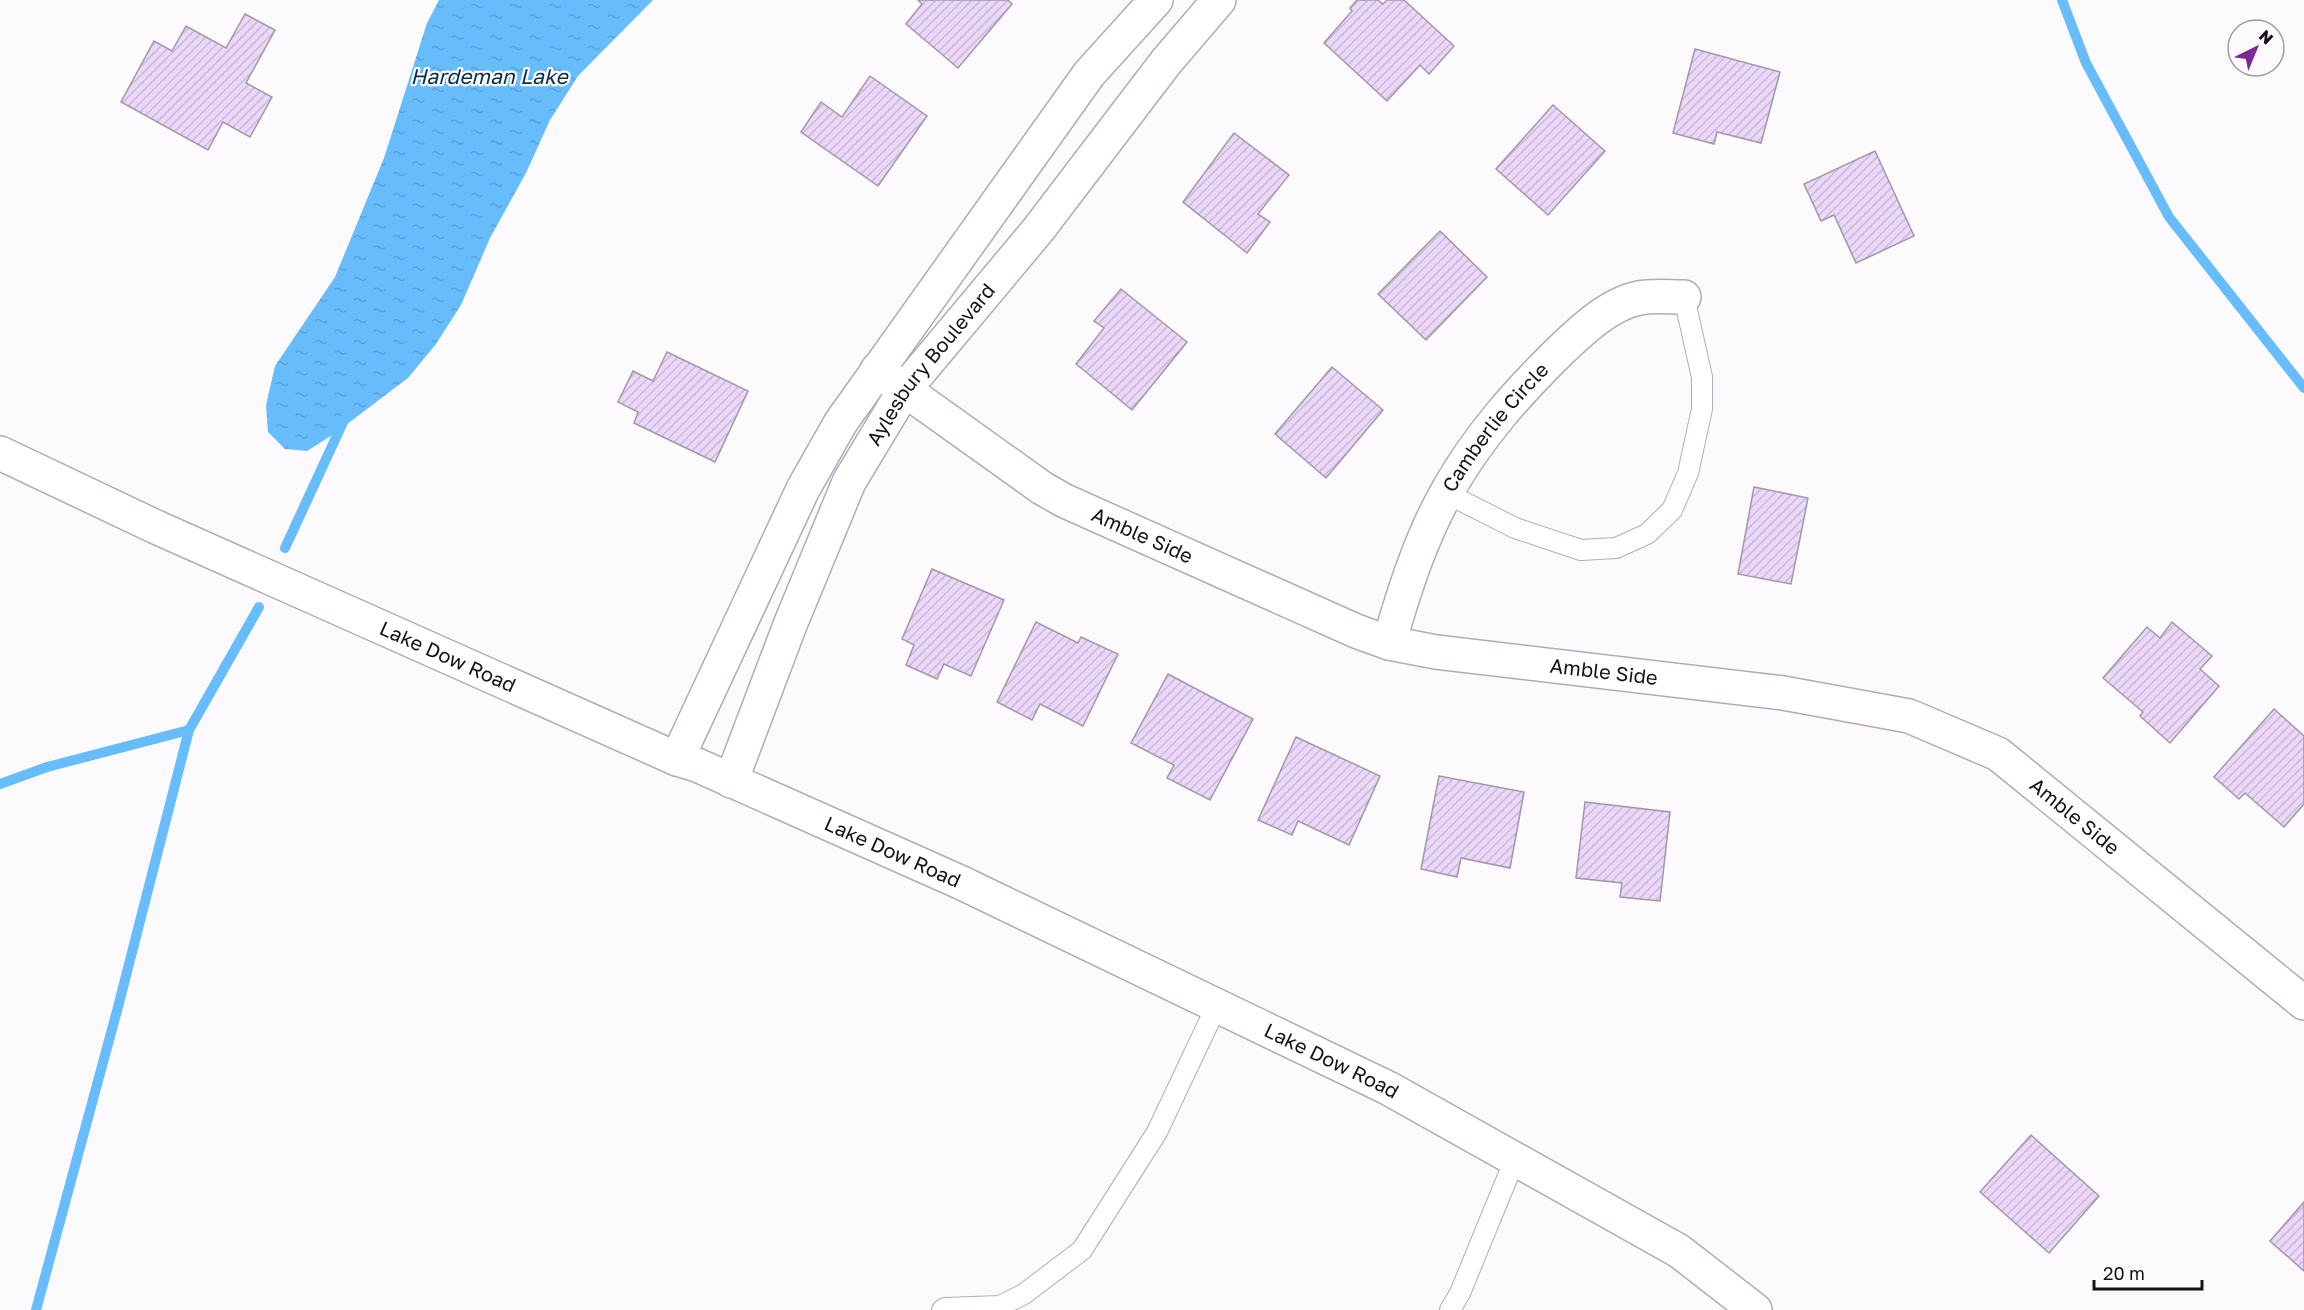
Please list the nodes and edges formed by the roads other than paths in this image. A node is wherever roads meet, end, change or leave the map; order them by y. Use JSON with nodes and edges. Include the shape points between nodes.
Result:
{"nodes":[{"id":1,"x":1156,"y":0,"type":"edge"},
{"id":2,"x":1219,"y":0,"type":"edge"},
{"id":3,"x":1684,"y":297,"type":"joint"},
{"id":4,"x":877,"y":370,"type":"junction"},
{"id":5,"x":905,"y":389,"type":"junction"},
{"id":6,"x":0,"y":453,"type":"edge"},
{"id":7,"x":1446,"y":493,"type":"junction"},
{"id":8,"x":1389,"y":643,"type":"junction"},
{"id":9,"x":677,"y":759,"type":"junction"},
{"id":10,"x":731,"y":780,"type":"junction"},
{"id":11,"x":2304,"y":1003,"type":"edge"},
{"id":12,"x":1217,"y":1005,"type":"junction"},
{"id":13,"x":1515,"y":1159,"type":"junction"},
{"id":14,"x":1002,"y":1308,"type":"edge"},
{"id":15,"x":942,"y":1310,"type":"edge"},
{"id":16,"x":1450,"y":1310,"type":"edge"},
{"id":17,"x":1755,"y":1310,"type":"edge"}],
"edges":[{"from":1,"to":4,"type":"street","name":"Aylesbury Boulevard","via":[[1089,74]]},
{"from":2,"to":5,"type":"street","name":"Aylesbury Boulevard","via":[[1166,62],[1038,230]]},
{"from":3,"to":7,"type":"street","name":"Camberlie Circle","via":[[1640,297],[1582,331],[1508,405]]},
{"from":3,"to":7,"type":"lane","via":[[1702,377],[1702,409],[1688,473],[1672,510],[1647,534],[1616,548],[1581,550],[1515,528]]},
{"from":4,"to":5,"type":"street","name":"Amble Side"},
{"from":4,"to":9,"type":"street","name":"Aylesbury Boulevard","via":[[836,429],[803,489]]},
{"from":5,"to":8,"type":"street","name":"Amble Side","via":[[1065,501]]},
{"from":5,"to":10,"type":"street","name":"Aylesbury Boulevard","via":[[849,482]]},
{"from":6,"to":9,"type":"street","name":"Lake Dow Road","via":[[156,527]]},
{"from":7,"to":8,"type":"street","name":"Camberlie Circle","via":[[1410,577]]},
{"from":8,"to":11,"type":"street","name":"Amble Side","via":[[1436,652],[1783,693],[1909,716],[1998,754]]},
{"from":9,"to":10,"type":"street","name":"Lake Dow Road"},
{"from":10,"to":12,"type":"street","name":"Lake Dow Road","via":[[962,883]]},
{"from":12,"to":13,"type":"street","name":"Lake Dow Road","via":[[1388,1088]]},
{"from":12,"to":14,"type":"lane","via":[[1157,1132],[1082,1250]]},
{"from":13,"to":16,"type":"lane"},
{"from":13,"to":17,"type":"street","name":"Lake Dow Road","via":[[1679,1251]]},
{"from":14,"to":15,"type":"lane"}]}
